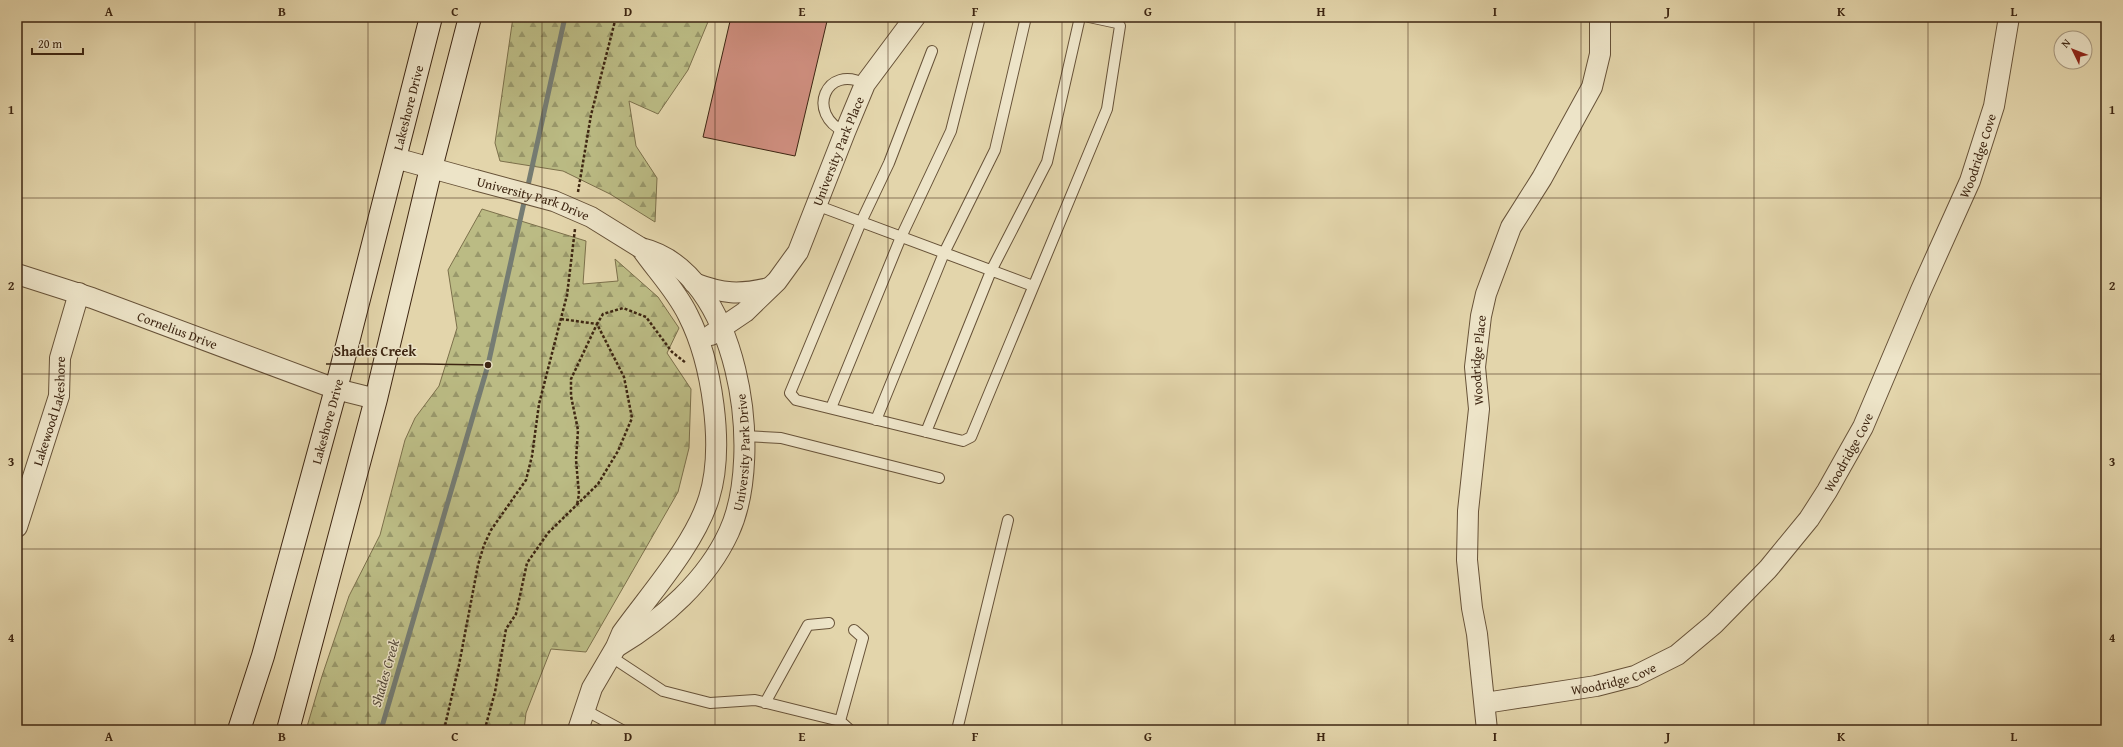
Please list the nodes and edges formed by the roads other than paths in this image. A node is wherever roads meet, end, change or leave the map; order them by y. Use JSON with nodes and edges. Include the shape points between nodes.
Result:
{"nodes":[{"id":1,"x":431,"y":17,"type":"edge"},
{"id":2,"x":470,"y":17,"type":"edge"},
{"id":3,"x":915,"y":17,"type":"edge"},
{"id":4,"x":980,"y":17,"type":"edge"},
{"id":5,"x":1026,"y":17,"type":"edge"},
{"id":6,"x":1080,"y":17,"type":"edge"},
{"id":7,"x":1089,"y":17,"type":"edge"},
{"id":8,"x":1600,"y":17,"type":"edge"},
{"id":9,"x":2009,"y":17,"type":"edge"},
{"id":10,"x":932,"y":51,"type":"dead end"},
{"id":11,"x":865,"y":84,"type":"junction"},
{"id":12,"x":845,"y":132,"type":"junction"},
{"id":13,"x":395,"y":158,"type":"junction"},
{"id":14,"x":431,"y":168,"type":"junction"},
{"id":15,"x":816,"y":205,"type":"junction"},
{"id":16,"x":861,"y":222,"type":"junction"},
{"id":17,"x":901,"y":237,"type":"junction"},
{"id":18,"x":641,"y":248,"type":"junction"},
{"id":19,"x":944,"y":253,"type":"junction"},
{"id":20,"x":991,"y":271,"type":"junction"},
{"id":21,"x":17,"y":274,"type":"edge"},
{"id":22,"x":694,"y":283,"type":"junction"},
{"id":23,"x":1033,"y":286,"type":"junction"},
{"id":24,"x":769,"y":288,"type":"junction"},
{"id":25,"x":79,"y":293,"type":"junction"},
{"id":26,"x":722,"y":329,"type":"junction"},
{"id":27,"x":700,"y":347,"type":"junction"},
{"id":28,"x":336,"y":389,"type":"junction"},
{"id":29,"x":376,"y":399,"type":"junction"},
{"id":30,"x":831,"y":408,"type":"junction"},
{"id":31,"x":876,"y":420,"type":"junction"},
{"id":32,"x":926,"y":432,"type":"junction"},
{"id":33,"x":744,"y":436,"type":"junction"},
{"id":34,"x":717,"y":437,"type":"junction"},
{"id":35,"x":939,"y":478,"type":"dead end"},
{"id":36,"x":1008,"y":520,"type":"dead end"},
{"id":37,"x":17,"y":527,"type":"edge"},
{"id":38,"x":669,"y":569,"type":"junction"},
{"id":39,"x":693,"y":585,"type":"junction"},
{"id":40,"x":828,"y":623,"type":"dead end"},
{"id":41,"x":854,"y":630,"type":"dead end"},
{"id":42,"x":613,"y":652,"type":"junction"},
{"id":43,"x":765,"y":703,"type":"junction"},
{"id":44,"x":1485,"y":703,"type":"junction"},
{"id":45,"x":585,"y":710,"type":"junction"},
{"id":46,"x":840,"y":721,"type":"junction"},
{"id":47,"x":239,"y":730,"type":"edge"},
{"id":48,"x":288,"y":730,"type":"edge"},
{"id":49,"x":578,"y":730,"type":"edge"},
{"id":50,"x":622,"y":730,"type":"edge"},
{"id":51,"x":850,"y":730,"type":"edge"},
{"id":52,"x":957,"y":730,"type":"edge"},
{"id":53,"x":1487,"y":730,"type":"edge"}],
"edges":[{"from":1,"to":13,"type":"main road","name":"Lakeshore Drive"},
{"from":2,"to":14,"type":"main road"},
{"from":3,"to":11,"type":"street","name":"University Park Place"},
{"from":4,"to":17,"type":"lane","via":[[951,131]]},
{"from":5,"to":19,"type":"lane","via":[[995,150]]},
{"from":6,"to":20,"type":"lane","via":[[1047,162]]},
{"from":7,"to":23,"type":"lane","via":[[1120,26],[1107,109]]},
{"from":8,"to":44,"type":"street","name":"Woodridge Place","via":[[1600,54],[1592,87],[1542,178],[1511,227],[1486,294],[1481,316],[1475,367],[1479,409],[1468,511],[1467,560]]},
{"from":9,"to":44,"type":"street","name":"Woodridge Cove","via":[[1994,106],[1970,181],[1863,427],[1828,491],[1809,519],[1768,569],[1714,624],[1677,655],[1635,676],[1596,686]]},
{"from":10,"to":16,"type":"lane","via":[[889,163]]},
{"from":11,"to":12,"type":"street","name":"University Park Place"},
{"from":11,"to":12,"type":"lane","via":[[855,79],[843,78],[826,91],[823,106],[825,115],[835,127]]},
{"from":12,"to":15,"type":"street","name":"University Park Place"},
{"from":13,"to":14,"type":"street","name":"University Park Drive"},
{"from":13,"to":28,"type":"main road","name":"Lakeshore Drive"},
{"from":14,"to":18,"type":"street","name":"University Park Drive","bridge":true,"via":[[554,202],[591,216]]},
{"from":14,"to":29,"type":"main road"},
{"from":15,"to":16,"type":"lane"},
{"from":15,"to":24,"type":"street","name":"University Park Place","via":[[798,252]]},
{"from":16,"to":17,"type":"lane"},
{"from":16,"to":30,"type":"lane","via":[[790,393],[796,400]]},
{"from":17,"to":19,"type":"lane"},
{"from":17,"to":30,"type":"lane"},
{"from":18,"to":22,"type":"street","name":"University Park Drive","via":[[657,251]]},
{"from":18,"to":27,"type":"street","name":"University Park Drive","via":[[688,314]]},
{"from":19,"to":20,"type":"lane"},
{"from":19,"to":31,"type":"lane"},
{"from":20,"to":23,"type":"lane"},
{"from":20,"to":32,"type":"lane"},
{"from":21,"to":25,"type":"street","name":"Cornelius Drive"},
{"from":22,"to":24,"type":"street","via":[[720,293],[735,294]]},
{"from":22,"to":26,"type":"street","name":"University Park Drive","via":[[713,309]]},
{"from":23,"to":32,"type":"lane","via":[[971,437],[963,441]]},
{"from":24,"to":26,"type":"street","name":"University Park Place","via":[[745,312]]},
{"from":25,"to":28,"type":"street","name":"Cornelius Drive"},
{"from":25,"to":37,"type":"street","name":"Lakewood Lakeshore","via":[[60,358],[59,396]]},
{"from":26,"to":27,"type":"street","name":"University Park Place"},
{"from":26,"to":33,"type":"street","name":"University Park Drive","via":[[728,342],[736,376]]},
{"from":27,"to":34,"type":"street","name":"University Park Drive","via":[[714,410]]},
{"from":28,"to":29,"type":"street","name":"Cornelius Drive"},
{"from":28,"to":47,"type":"main road","name":"Lakeshore Drive","via":[[263,656]]},
{"from":29,"to":48,"type":"main road"},
{"from":30,"to":31,"type":"lane"},
{"from":31,"to":32,"type":"lane"},
{"from":33,"to":34,"type":"street"},
{"from":33,"to":35,"type":"lane","via":[[781,438]]},
{"from":33,"to":39,"type":"street","name":"University Park Drive","via":[[743,477],[729,532],[708,567]]},
{"from":34,"to":38,"type":"street","name":"University Park Drive","via":[[718,445],[709,498],[697,525]]},
{"from":36,"to":52,"type":"lane"},
{"from":38,"to":39,"type":"street"},
{"from":38,"to":42,"type":"street","name":"University Park Drive","via":[[622,632]]},
{"from":39,"to":42,"type":"street","name":"University Park Drive","via":[[679,600]]},
{"from":40,"to":43,"type":"lane","via":[[808,624]]},
{"from":41,"to":46,"type":"lane","via":[[863,638]]},
{"from":42,"to":43,"type":"lane","via":[[662,690],[710,703],[755,700]]},
{"from":42,"to":45,"type":"street","name":"University Park Drive","via":[[592,688]]},
{"from":43,"to":46,"type":"lane"},
{"from":44,"to":53,"type":"street","name":"Woodridge Place"},
{"from":45,"to":49,"type":"street","name":"University Park Drive"},
{"from":45,"to":50,"type":"lane"},
{"from":46,"to":51,"type":"lane"}]}
